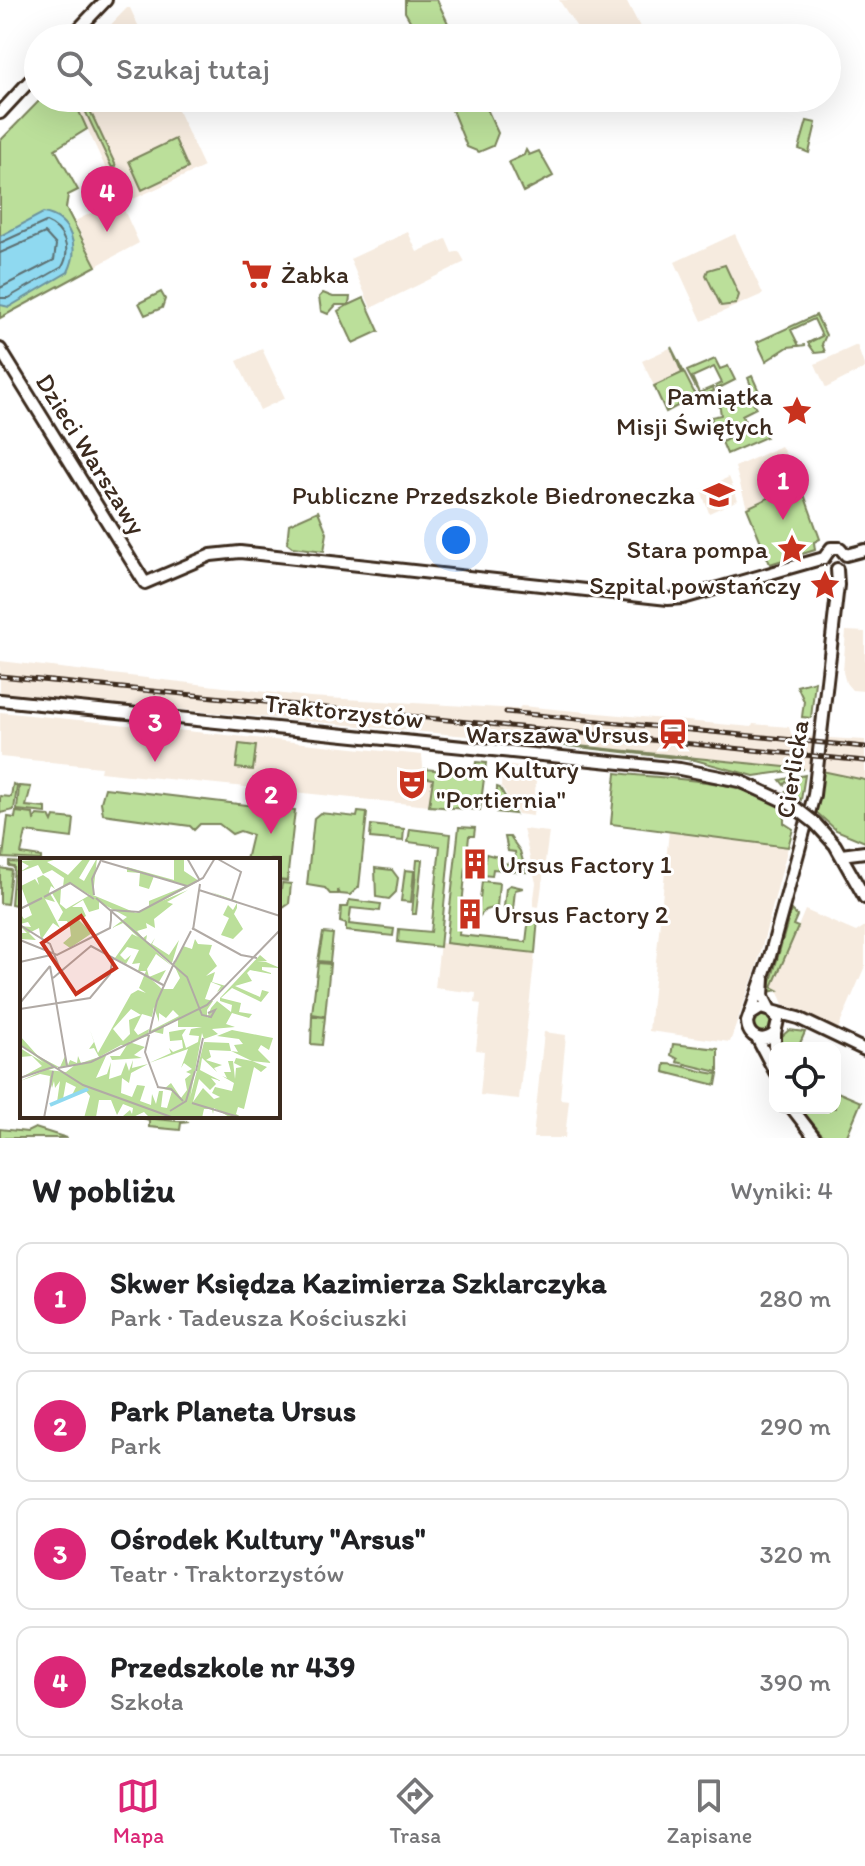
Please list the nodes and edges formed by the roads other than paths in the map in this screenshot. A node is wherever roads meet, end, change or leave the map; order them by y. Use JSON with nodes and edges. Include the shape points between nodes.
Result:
{"nodes":[{"id":1,"x":106,"y":0,"type":"edge"},
{"id":2,"x":83,"y":24,"type":"edge"},
{"id":3,"x":24,"y":87,"type":"edge"},
{"id":4,"x":0,"y":113,"type":"edge"},
{"id":5,"x":0,"y":349,"type":"edge"},
{"id":6,"x":865,"y":550,"type":"edge"},
{"id":7,"x":846,"y":555,"type":"junction"},
{"id":8,"x":824,"y":558,"type":"junction"},
{"id":9,"x":837,"y":569,"type":"junction"},
{"id":10,"x":0,"y":700,"type":"edge"},
{"id":11,"x":865,"y":852,"type":"edge"},
{"id":12,"x":841,"y":855,"type":"junction"},
{"id":13,"x":865,"y":898,"type":"edge"},
{"id":14,"x":765,"y":971,"type":"junction"},
{"id":15,"x":771,"y":1010,"type":"junction"},
{"id":16,"x":750,"y":1015,"type":"junction"},
{"id":17,"x":807,"y":1024,"type":"junction"},
{"id":18,"x":776,"y":1031,"type":"junction"},
{"id":19,"x":757,"y":1038,"type":"junction"},
{"id":20,"x":776,"y":1042,"type":"edge"},
{"id":21,"x":865,"y":1050,"type":"edge"},
{"id":22,"x":769,"y":1061,"type":"edge"},
{"id":23,"x":797,"y":1114,"type":"edge"},
{"id":24,"x":815,"y":1138,"type":"edge"}],
"edges":[{"from":1,"to":2,"type":"street"},
{"from":3,"to":4,"type":"street"},
{"from":5,"to":8,"type":"street","name":"Dzieci Warszawy","via":[[145,583],[219,553],[278,555],[668,599]]},
{"from":6,"to":7,"type":"street"},
{"from":7,"to":8,"type":"street","via":[[831,548]]},
{"from":7,"to":9,"type":"street"},
{"from":8,"to":9,"type":"street","via":[[828,567]]},
{"from":9,"to":14,"type":"street","name":"Cierlicka","via":[[814,795]]},
{"from":10,"to":12,"type":"street","name":"Traktorzystów","bridge":true,"via":[[680,769],[740,781],[792,805]]},
{"from":11,"to":12,"type":"street"},
{"from":12,"to":13,"type":"street","name":"Traktorzystów"},
{"from":14,"to":15,"type":"street","name":"Cierlicka","via":[[763,996]]},
{"from":14,"to":16,"type":"street","name":"Cierlicka"},
{"from":15,"to":16,"type":"street"},
{"from":15,"to":17,"type":"street"},
{"from":15,"to":18,"type":"street","via":[[778,1020]]},
{"from":16,"to":19,"type":"street","via":[[748,1027]]},
{"from":17,"to":18,"type":"street","via":[[785,1024]]},
{"from":17,"to":21,"type":"street"},
{"from":18,"to":19,"type":"street","via":[[766,1039]]},
{"from":18,"to":20,"type":"street"},
{"from":19,"to":22,"type":"street"},
{"from":23,"to":24,"type":"street"}]}
